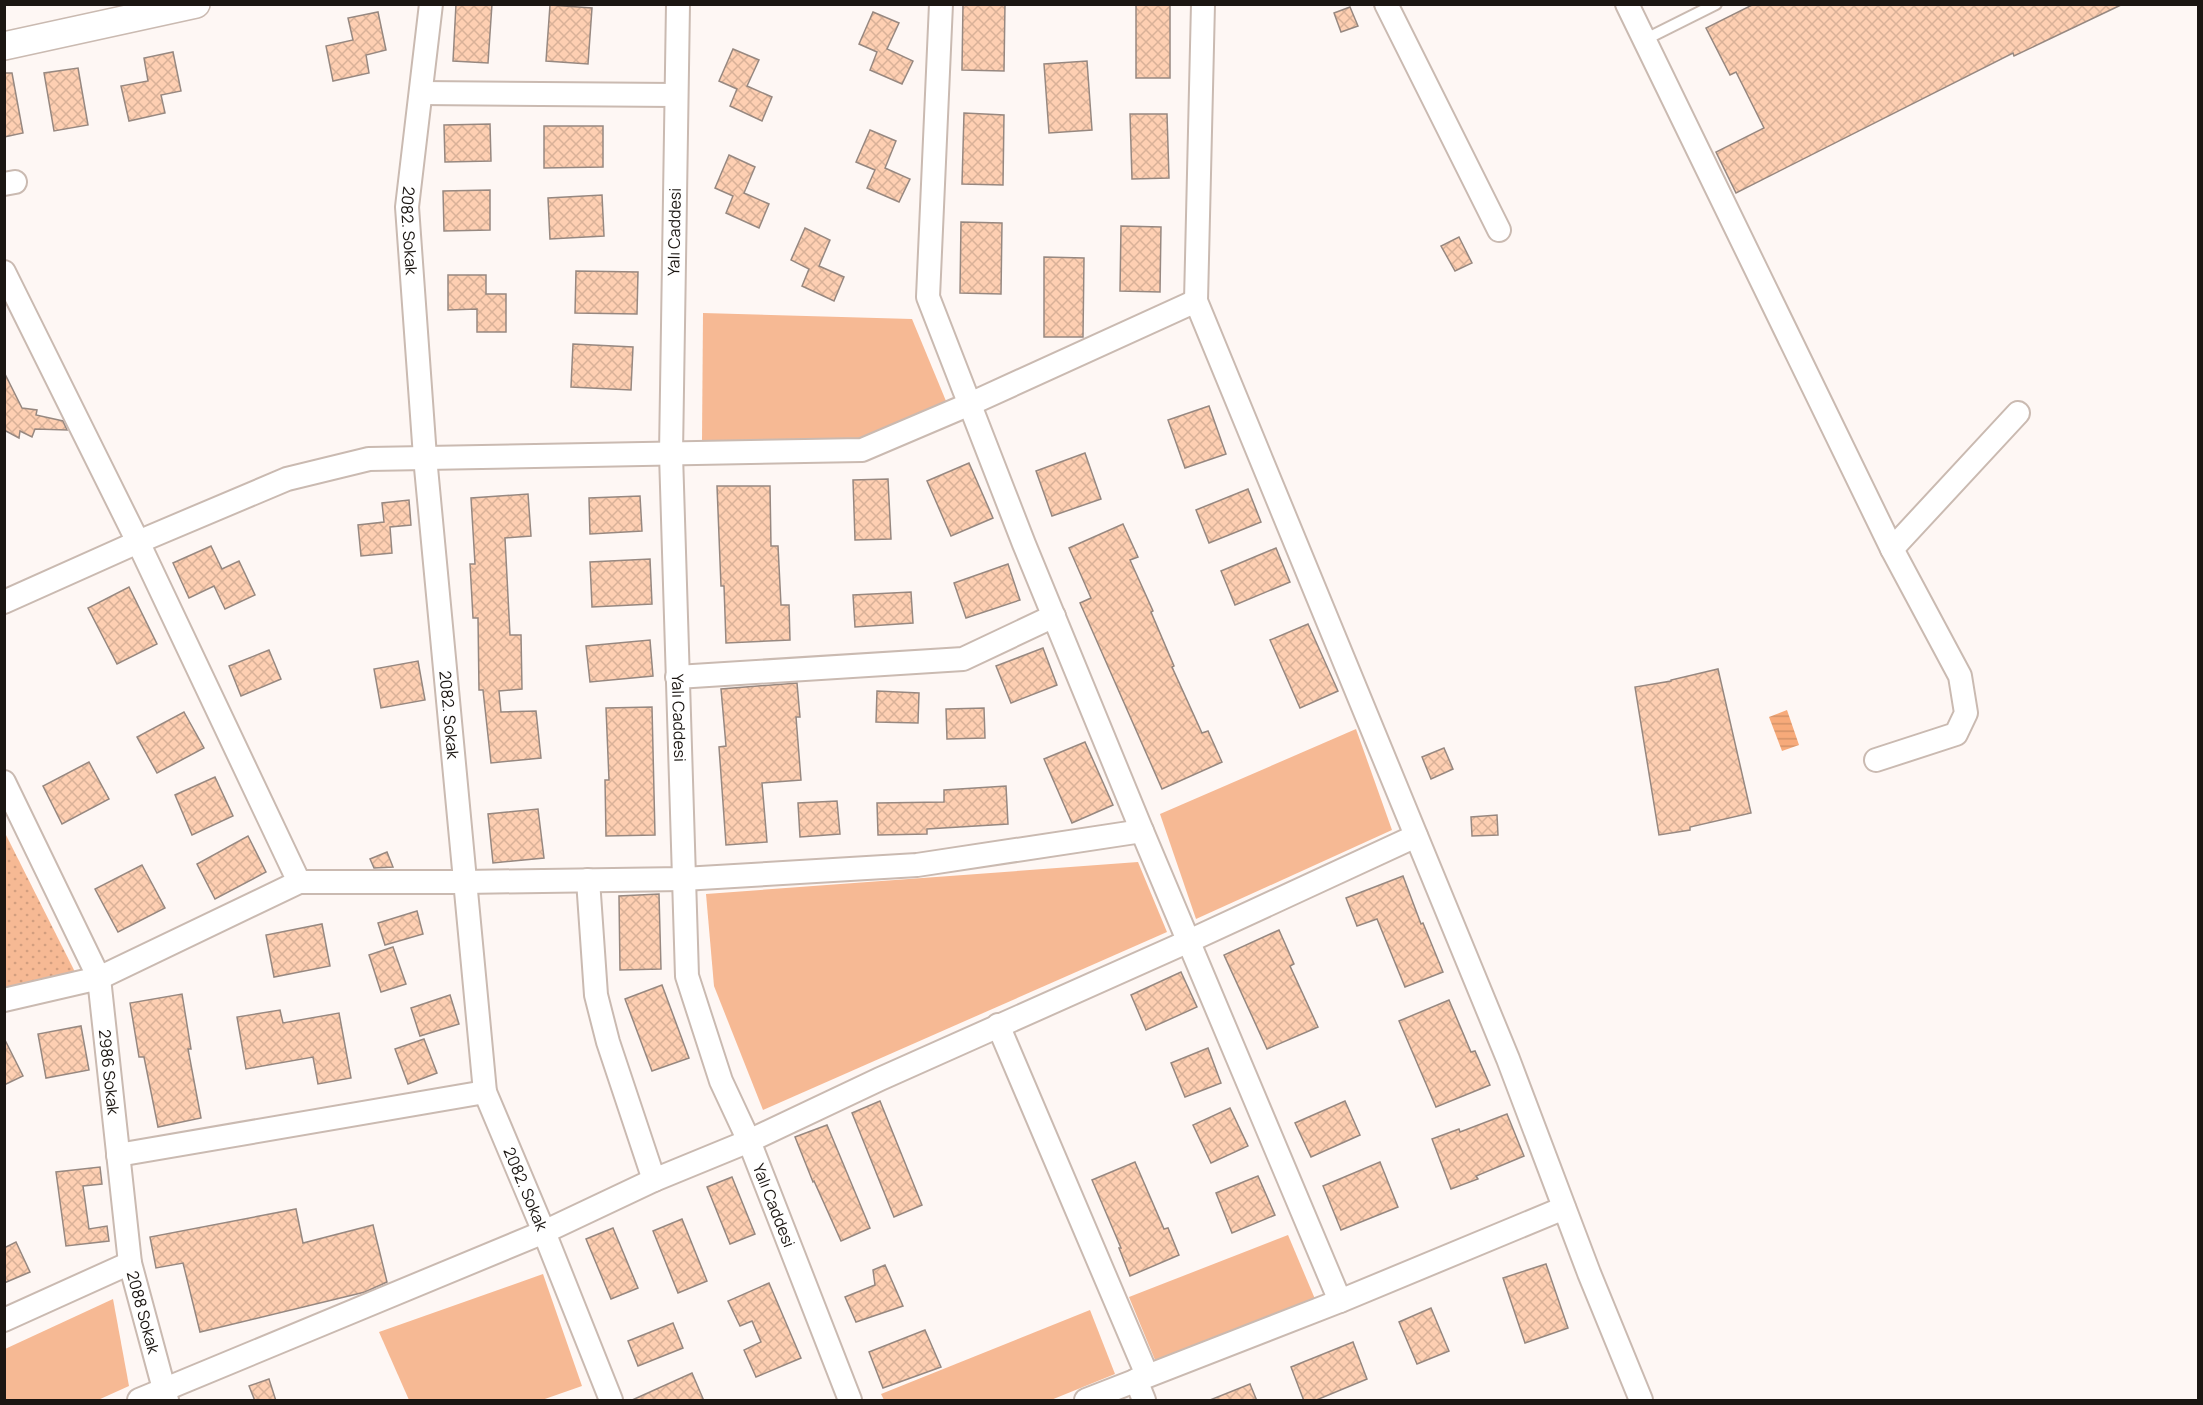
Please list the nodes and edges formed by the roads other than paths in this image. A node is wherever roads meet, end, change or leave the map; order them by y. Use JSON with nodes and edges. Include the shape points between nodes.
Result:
{"nodes":[{"id":1,"x":196,"y":4,"type":"edge"},
{"id":2,"x":431,"y":4,"type":"edge"},
{"id":3,"x":678,"y":4,"type":"edge"},
{"id":4,"x":941,"y":4,"type":"edge"},
{"id":5,"x":1203,"y":4,"type":"edge"},
{"id":6,"x":1386,"y":4,"type":"edge"},
{"id":7,"x":1627,"y":4,"type":"edge"},
{"id":8,"x":1716,"y":4,"type":"edge"},
{"id":9,"x":1644,"y":40,"type":"junction"},
{"id":10,"x":4,"y":46,"type":"edge"},
{"id":11,"x":421,"y":93,"type":"junction"},
{"id":12,"x":676,"y":95,"type":"junction"},
{"id":13,"x":1499,"y":230,"type":"dead end"},
{"id":14,"x":4,"y":272,"type":"edge"},
{"id":15,"x":1196,"y":301,"type":"junction"},
{"id":16,"x":970,"y":404,"type":"junction"},
{"id":17,"x":2018,"y":413,"type":"dead end"},
{"id":18,"x":671,"y":454,"type":"junction"},
{"id":19,"x":425,"y":457,"type":"junction"},
{"id":20,"x":138,"y":542,"type":"junction"},
{"id":21,"x":1892,"y":549,"type":"junction"},
{"id":22,"x":4,"y":602,"type":"edge"},
{"id":23,"x":1054,"y":616,"type":"junction"},
{"id":24,"x":677,"y":677,"type":"junction"},
{"id":25,"x":1876,"y":760,"type":"dead end"},
{"id":26,"x":4,"y":782,"type":"edge"},
{"id":27,"x":1142,"y":831,"type":"junction"},
{"id":28,"x":1416,"y":836,"type":"junction"},
{"id":29,"x":684,"y":879,"type":"junction"},
{"id":30,"x":588,"y":880,"type":"junction"},
{"id":31,"x":299,"y":882,"type":"junction"},
{"id":32,"x":464,"y":882,"type":"junction"},
{"id":33,"x":1188,"y":941,"type":"junction"},
{"id":34,"x":99,"y":978,"type":"junction"},
{"id":35,"x":4,"y":1000,"type":"edge"},
{"id":36,"x":998,"y":1025,"type":"junction"},
{"id":37,"x":485,"y":1092,"type":"junction"},
{"id":38,"x":749,"y":1141,"type":"junction"},
{"id":39,"x":118,"y":1155,"type":"junction"},
{"id":40,"x":654,"y":1180,"type":"junction"},
{"id":41,"x":1564,"y":1208,"type":"junction"},
{"id":42,"x":544,"y":1232,"type":"junction"},
{"id":43,"x":130,"y":1263,"type":"junction"},
{"id":44,"x":1340,"y":1301,"type":"junction"},
{"id":45,"x":4,"y":1320,"type":"edge"},
{"id":46,"x":1142,"y":1385,"type":"edge"},
{"id":47,"x":165,"y":1395,"type":"edge"},
{"id":48,"x":608,"y":1400,"type":"edge"},
{"id":49,"x":139,"y":1401,"type":"edge"},
{"id":50,"x":850,"y":1401,"type":"edge"},
{"id":51,"x":1086,"y":1401,"type":"edge"},
{"id":52,"x":1641,"y":1401,"type":"edge"}],
"edges":[{"from":1,"to":10,"type":"street"},
{"from":2,"to":11,"type":"street","name":"2082. Sokak"},
{"from":3,"to":12,"type":"street","name":"Yalı Caddesi"},
{"from":4,"to":16,"type":"street","via":[[928,297]]},
{"from":5,"to":15,"type":"street"},
{"from":6,"to":13,"type":"street"},
{"from":7,"to":9,"type":"street"},
{"from":8,"to":9,"type":"lane"},
{"from":9,"to":21,"type":"street"},
{"from":11,"to":12,"type":"street"},
{"from":11,"to":19,"type":"street","name":"2082. Sokak","via":[[407,207]]},
{"from":12,"to":18,"type":"street","name":"Yalı Caddesi"},
{"from":14,"to":20,"type":"street"},
{"from":15,"to":16,"type":"street"},
{"from":15,"to":28,"type":"street"},
{"from":16,"to":18,"type":"street","via":[[862,450]]},
{"from":16,"to":23,"type":"street"},
{"from":17,"to":21,"type":"street"},
{"from":18,"to":19,"type":"street"},
{"from":18,"to":24,"type":"street","name":"Yalı Caddesi"},
{"from":19,"to":20,"type":"street","via":[[369,459],[287,479]]},
{"from":19,"to":32,"type":"street","name":"2082. Sokak"},
{"from":20,"to":22,"type":"street"},
{"from":20,"to":31,"type":"street"},
{"from":21,"to":25,"type":"street","via":[[1960,676],[1966,713],[1956,734]]},
{"from":23,"to":24,"type":"street","via":[[963,659]]},
{"from":23,"to":27,"type":"street"},
{"from":24,"to":29,"type":"street","name":"Yalı Caddesi"},
{"from":26,"to":34,"type":"street","name":"2986 Sokak"},
{"from":27,"to":29,"type":"street","via":[[916,865]]},
{"from":27,"to":33,"type":"street"},
{"from":28,"to":33,"type":"street"},
{"from":28,"to":41,"type":"street","via":[[1508,1059]]},
{"from":29,"to":30,"type":"street"},
{"from":29,"to":38,"type":"street","name":"Yalı Caddesi","via":[[687,976],[721,1082]]},
{"from":30,"to":32,"type":"street"},
{"from":30,"to":40,"type":"street","via":[[596,995]]},
{"from":31,"to":32,"type":"street"},
{"from":31,"to":34,"type":"street"},
{"from":32,"to":37,"type":"street","name":"2082. Sokak"},
{"from":33,"to":36,"type":"street"},
{"from":33,"to":44,"type":"street"},
{"from":34,"to":35,"type":"street"},
{"from":34,"to":39,"type":"street","name":"2986 Sokak"},
{"from":36,"to":38,"type":"street"},
{"from":36,"to":46,"type":"street"},
{"from":37,"to":39,"type":"street"},
{"from":37,"to":42,"type":"street","name":"2082. Sokak"},
{"from":38,"to":40,"type":"street"},
{"from":38,"to":50,"type":"street","name":"Yalı Caddesi"},
{"from":39,"to":43,"type":"street","name":"2986 Sokak"},
{"from":40,"to":42,"type":"street"},
{"from":41,"to":44,"type":"street"},
{"from":41,"to":52,"type":"street"},
{"from":42,"to":47,"type":"street"},
{"from":42,"to":48,"type":"street","name":"2082. Sokak"},
{"from":43,"to":45,"type":"street","name":"2088 Sokak"},
{"from":43,"to":47,"type":"street","name":"2088 Sokak"},
{"from":44,"to":46,"type":"street"},
{"from":46,"to":51,"type":"street"},
{"from":47,"to":49,"type":"street"}]}
